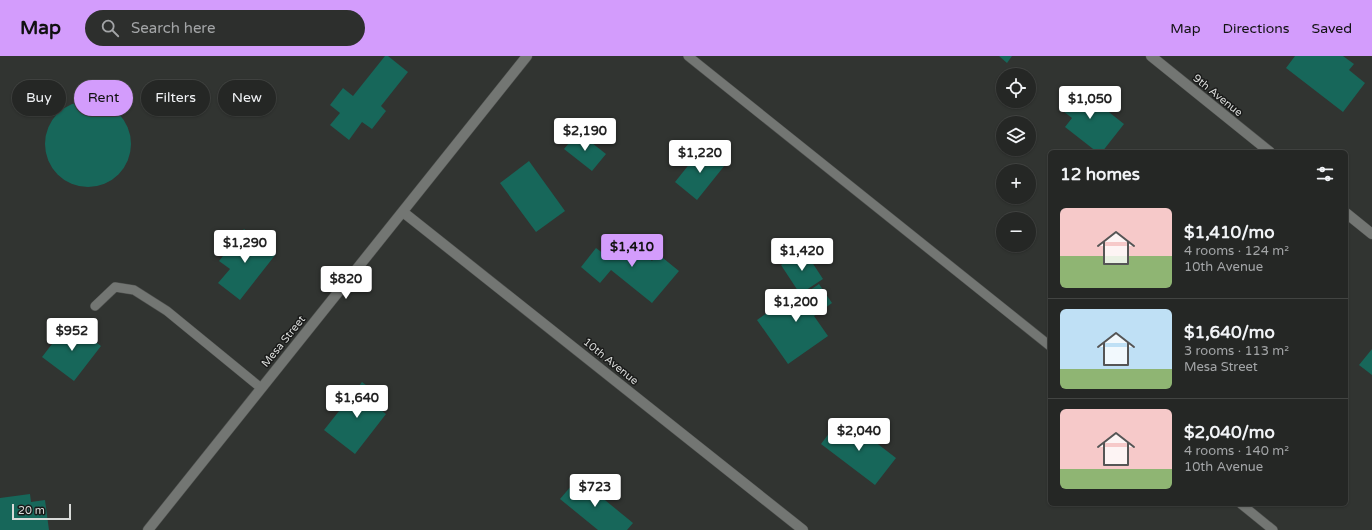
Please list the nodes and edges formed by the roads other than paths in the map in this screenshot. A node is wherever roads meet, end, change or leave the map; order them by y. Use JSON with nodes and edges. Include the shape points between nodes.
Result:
{"nodes":[{"id":1,"x":527,"y":56,"type":"edge"},
{"id":2,"x":688,"y":56,"type":"edge"},
{"id":3,"x":1151,"y":56,"type":"edge"},
{"id":4,"x":1268,"y":150,"type":"edge"},
{"id":5,"x":403,"y":212,"type":"junction"},
{"id":6,"x":1348,"y":215,"type":"edge"},
{"id":7,"x":1372,"y":234,"type":"edge"},
{"id":8,"x":95,"y":306,"type":"dead end"},
{"id":9,"x":1048,"y":344,"type":"edge"},
{"id":10,"x":261,"y":388,"type":"junction"},
{"id":11,"x":1243,"y":506,"type":"edge"},
{"id":12,"x":148,"y":530,"type":"edge"},
{"id":13,"x":803,"y":530,"type":"edge"},
{"id":14,"x":1273,"y":530,"type":"edge"}],
"edges":[{"from":1,"to":5,"type":"street","name":"Mesa Street"},
{"from":2,"to":9,"type":"lane"},
{"from":3,"to":4,"type":"street","name":"9th Avenue"},
{"from":5,"to":10,"type":"street","name":"Mesa Street"},
{"from":5,"to":13,"type":"street","name":"10th Avenue"},
{"from":6,"to":7,"type":"street"},
{"from":8,"to":10,"type":"lane","via":[[114,287],[134,290],[167,311]]},
{"from":10,"to":12,"type":"street","name":"Mesa Street"},
{"from":11,"to":14,"type":"lane"}]}
